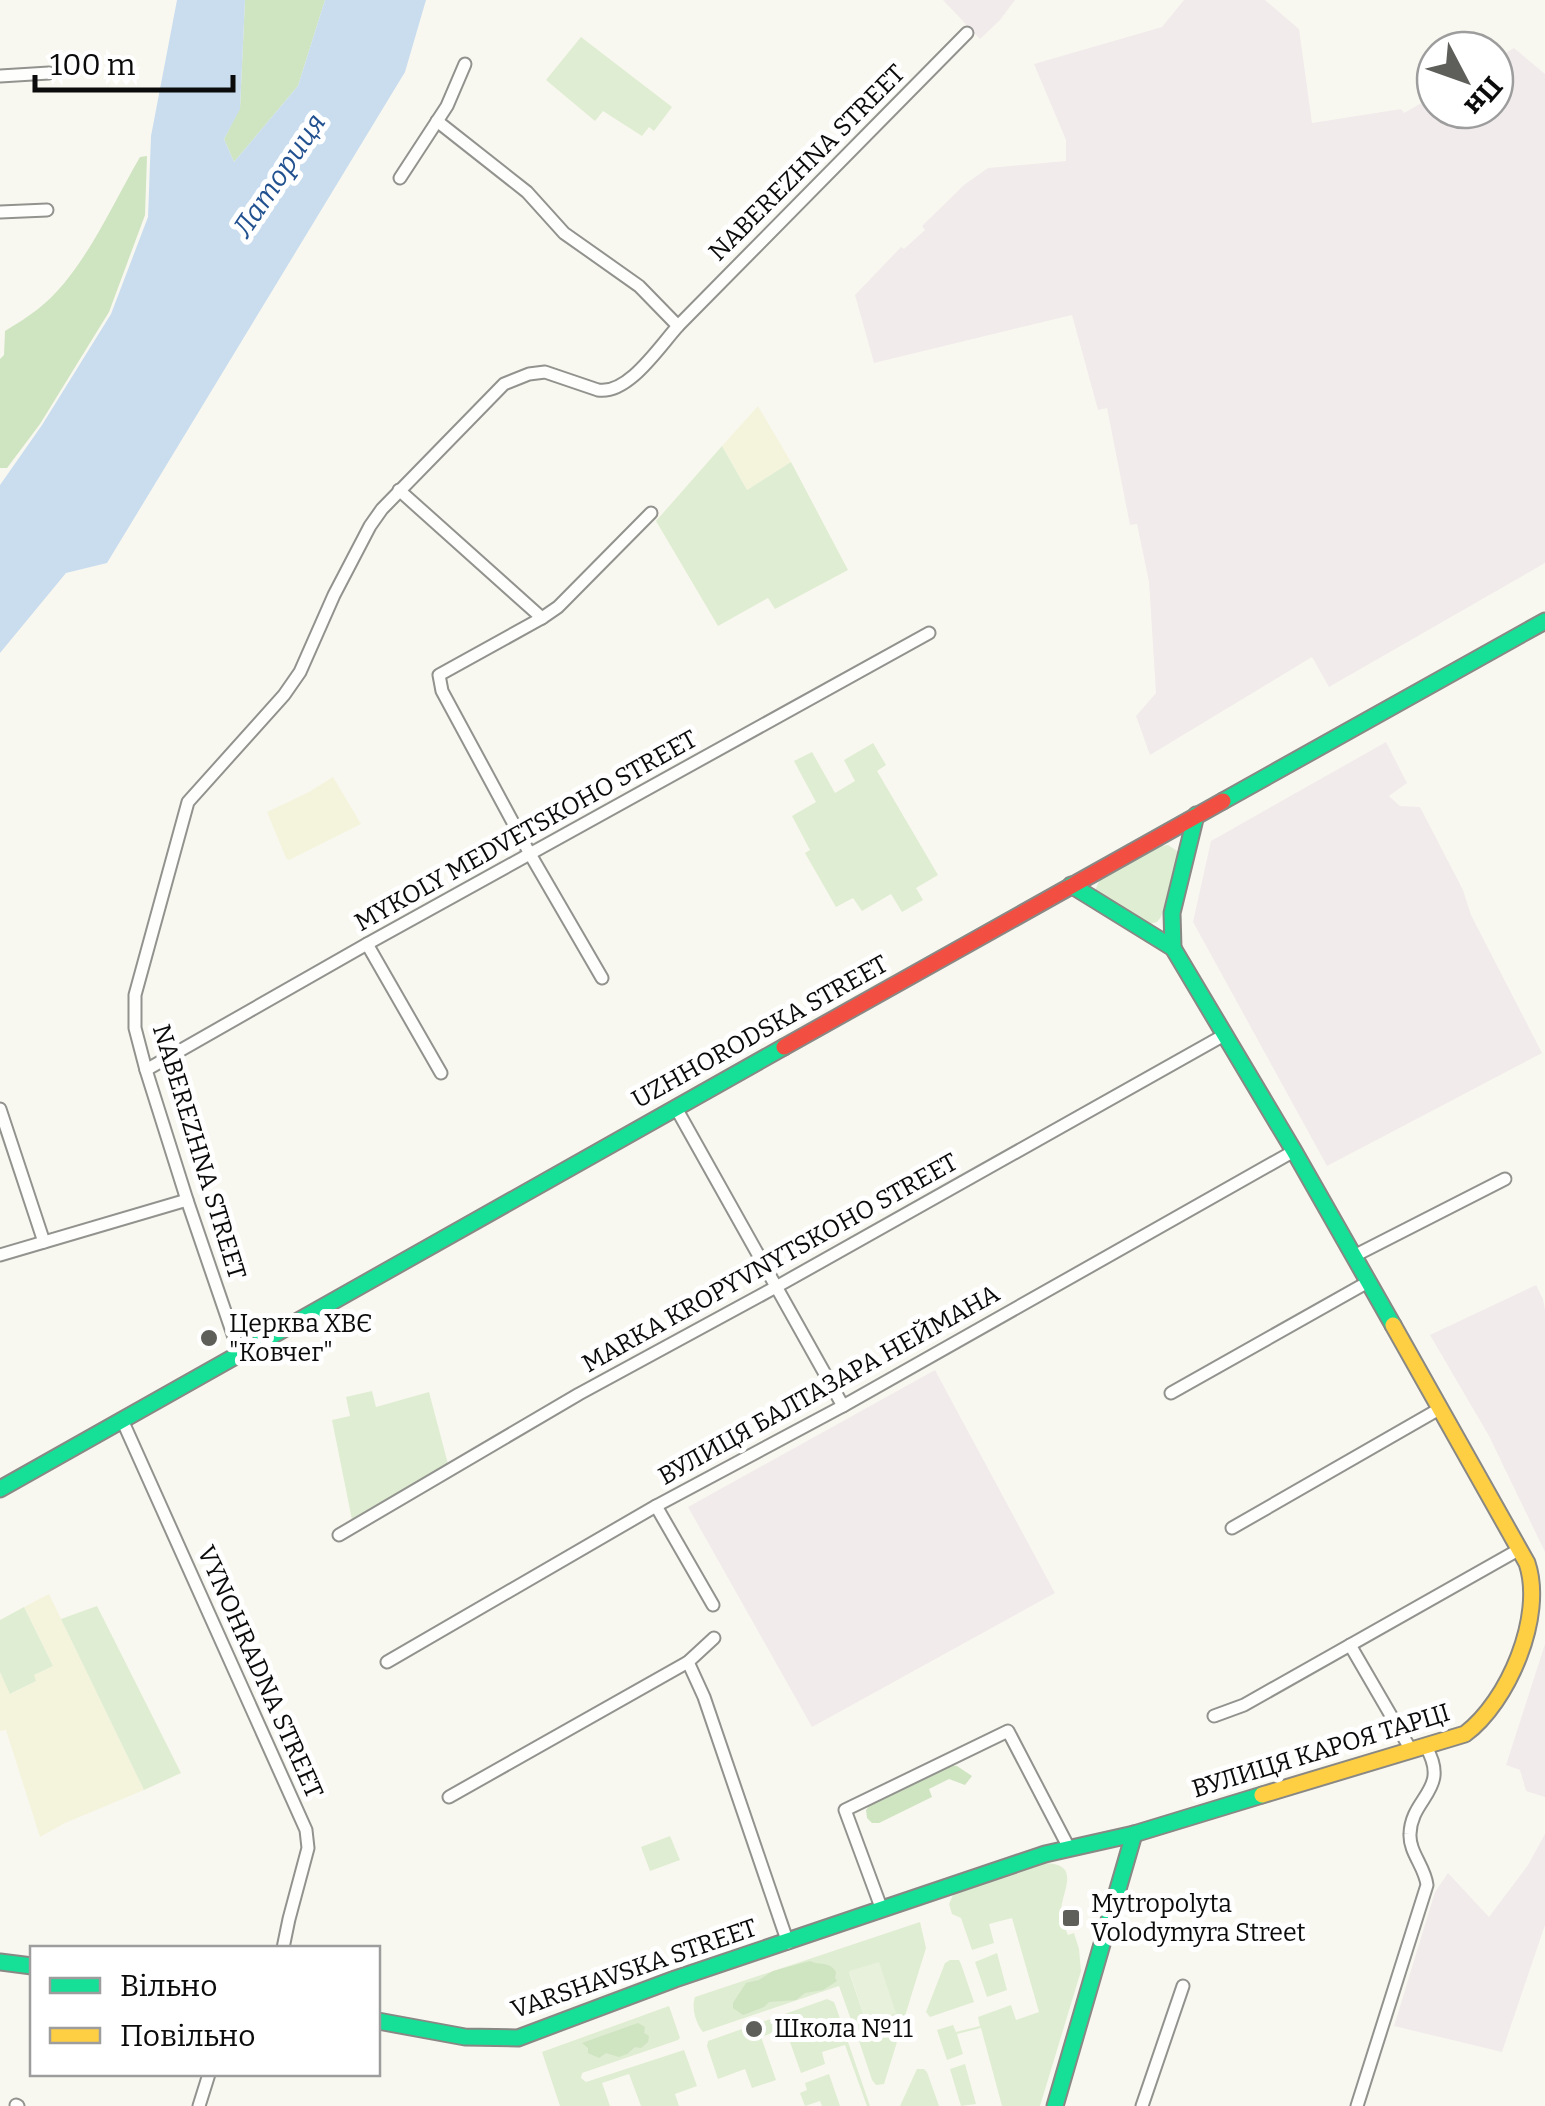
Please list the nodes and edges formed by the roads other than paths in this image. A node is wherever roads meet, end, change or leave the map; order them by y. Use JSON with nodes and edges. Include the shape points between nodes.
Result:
{"nodes":[{"id":1,"x":967,"y":32,"type":"dead end"},
{"id":2,"x":465,"y":64,"type":"dead end"},
{"id":3,"x":49,"y":73,"type":"dead end"},
{"id":4,"x":0,"y":76,"type":"edge"},
{"id":5,"x":437,"y":121,"type":"junction"},
{"id":6,"x":400,"y":178,"type":"dead end"},
{"id":7,"x":47,"y":210,"type":"dead end"},
{"id":8,"x":0,"y":212,"type":"edge"},
{"id":9,"x":678,"y":326,"type":"junction"},
{"id":10,"x":399,"y":490,"type":"junction"},
{"id":11,"x":651,"y":513,"type":"dead end"},
{"id":12,"x":542,"y":618,"type":"junction"},
{"id":13,"x":1545,"y":621,"type":"edge"},
{"id":14,"x":928,"y":633,"type":"dead end"},
{"id":15,"x":1196,"y":815,"type":"junction"},
{"id":16,"x":530,"y":854,"type":"junction"},
{"id":17,"x":1071,"y":885,"type":"junction"},
{"id":18,"x":367,"y":944,"type":"junction"},
{"id":19,"x":1172,"y":948,"type":"junction"},
{"id":20,"x":602,"y":978,"type":"dead end"},
{"id":21,"x":1226,"y":1034,"type":"junction"},
{"id":22,"x":146,"y":1070,"type":"junction"},
{"id":23,"x":441,"y":1073,"type":"dead end"},
{"id":24,"x":0,"y":1108,"type":"edge"},
{"id":25,"x":676,"y":1108,"type":"junction"},
{"id":26,"x":1294,"y":1150,"type":"junction"},
{"id":27,"x":1504,"y":1179,"type":"dead end"},
{"id":28,"x":187,"y":1200,"type":"junction"},
{"id":29,"x":44,"y":1242,"type":"junction"},
{"id":30,"x":0,"y":1255,"type":"edge"},
{"id":31,"x":1354,"y":1256,"type":"junction"},
{"id":32,"x":1368,"y":1282,"type":"junction"},
{"id":33,"x":776,"y":1287,"type":"junction"},
{"id":34,"x":240,"y":1355,"type":"junction"},
{"id":35,"x":1170,"y":1392,"type":"dead end"},
{"id":36,"x":843,"y":1406,"type":"junction"},
{"id":37,"x":1441,"y":1408,"type":"junction"},
{"id":38,"x":123,"y":1422,"type":"junction"},
{"id":39,"x":0,"y":1489,"type":"edge"},
{"id":40,"x":656,"y":1506,"type":"junction"},
{"id":41,"x":1232,"y":1528,"type":"dead end"},
{"id":42,"x":340,"y":1535,"type":"dead end"},
{"id":43,"x":1520,"y":1549,"type":"junction"},
{"id":44,"x":712,"y":1606,"type":"dead end"},
{"id":45,"x":714,"y":1638,"type":"dead end"},
{"id":46,"x":1350,"y":1645,"type":"junction"},
{"id":47,"x":387,"y":1662,"type":"dead end"},
{"id":48,"x":688,"y":1662,"type":"junction"},
{"id":49,"x":1214,"y":1716,"type":"dead end"},
{"id":50,"x":1418,"y":1749,"type":"junction"},
{"id":51,"x":449,"y":1796,"type":"dead end"},
{"id":52,"x":1134,"y":1834,"type":"junction"},
{"id":53,"x":1069,"y":1848,"type":"junction"},
{"id":54,"x":882,"y":1910,"type":"junction"},
{"id":55,"x":788,"y":1943,"type":"junction"},
{"id":56,"x":284,"y":1946,"type":"edge"},
{"id":57,"x":0,"y":1962,"type":"edge"},
{"id":58,"x":30,"y":1966,"type":"edge"},
{"id":59,"x":1183,"y":1986,"type":"dead end"},
{"id":60,"x":380,"y":2022,"type":"edge"},
{"id":61,"x":208,"y":2076,"type":"edge"},
{"id":62,"x":198,"y":2106,"type":"edge"},
{"id":63,"x":1055,"y":2106,"type":"edge"},
{"id":64,"x":1142,"y":2106,"type":"edge"},
{"id":65,"x":1357,"y":2106,"type":"edge"}],
"edges":[{"from":1,"to":9,"type":"street","name":"NABEREZHNA STREET"},
{"from":2,"to":5,"type":"street"},
{"from":3,"to":4,"type":"street"},
{"from":5,"to":6,"type":"street"},
{"from":5,"to":9,"type":"street","via":[[527,192],[564,233],[639,286]]},
{"from":7,"to":8,"type":"street"},
{"from":9,"to":10,"type":"street","name":"NABEREZHNA STREET","via":[[619,389],[606,392],[545,372],[504,384]]},
{"from":10,"to":12,"type":"street"},
{"from":10,"to":22,"type":"street","name":"NABEREZHNA STREET","via":[[370,526],[300,672],[188,802],[135,995],[134,1028]]},
{"from":11,"to":12,"type":"street"},
{"from":12,"to":16,"type":"street","via":[[438,675]]},
{"from":13,"to":15,"type":"street","name":"UZHHORODSKA STREET"},
{"from":14,"to":16,"type":"street","name":"MYKOLY MEDVETSKOHO STREET"},
{"from":15,"to":17,"type":"street","name":"UZHHORODSKA STREET"},
{"from":15,"to":19,"type":"street","via":[[1172,913]]},
{"from":16,"to":18,"type":"street","name":"MYKOLY MEDVETSKOHO STREET"},
{"from":16,"to":20,"type":"street"},
{"from":17,"to":19,"type":"street","name":"ВУЛИЦЯ КАРОЯ ТАРЦІ"},
{"from":17,"to":25,"type":"street","name":"UZHHORODSKA STREET"},
{"from":18,"to":22,"type":"street","name":"MYKOLY MEDVETSKOHO STREET"},
{"from":18,"to":23,"type":"street"},
{"from":19,"to":21,"type":"street","name":"ВУЛИЦЯ КАРОЯ ТАРЦІ"},
{"from":21,"to":26,"type":"street","name":"ВУЛИЦЯ КАРОЯ ТАРЦІ"},
{"from":21,"to":33,"type":"street","name":"MARKA KROPYVNYTSKOHO STREET"},
{"from":22,"to":28,"type":"street","name":"NABEREZHNA STREET"},
{"from":24,"to":29,"type":"street"},
{"from":25,"to":33,"type":"street"},
{"from":25,"to":34,"type":"street","name":"UZHHORODSKA STREET"},
{"from":26,"to":31,"type":"street","name":"ВУЛИЦЯ КАРОЯ ТАРЦІ"},
{"from":26,"to":36,"type":"street","name":"ВУЛИЦЯ БАЛТАЗАРА НЕЙМАНА"},
{"from":27,"to":31,"type":"street"},
{"from":28,"to":29,"type":"street"},
{"from":28,"to":34,"type":"street","name":"NABEREZHNA STREET"},
{"from":29,"to":30,"type":"street"},
{"from":31,"to":32,"type":"street","name":"ВУЛИЦЯ КАРОЯ ТАРЦІ"},
{"from":32,"to":35,"type":"street"},
{"from":32,"to":37,"type":"street","name":"ВУЛИЦЯ КАРОЯ ТАРЦІ"},
{"from":33,"to":36,"type":"street"},
{"from":33,"to":42,"type":"street","name":"MARKA KROPYVNYTSKOHO STREET"},
{"from":34,"to":38,"type":"street","name":"UZHHORODSKA STREET"},
{"from":36,"to":40,"type":"street","name":"ВУЛИЦЯ БАЛТАЗАРА НЕЙМАНА"},
{"from":37,"to":41,"type":"street"},
{"from":37,"to":43,"type":"street","name":"ВУЛИЦЯ КАРОЯ ТАРЦІ"},
{"from":38,"to":39,"type":"street","name":"UZHHORODSKA STREET"},
{"from":38,"to":56,"type":"street","name":"VYNOHRADNA STREET","via":[[306,1830],[308,1848]]},
{"from":40,"to":44,"type":"street"},
{"from":40,"to":47,"type":"street","name":"ВУЛИЦЯ БАЛТАЗАРА НЕЙМАНА"},
{"from":43,"to":46,"type":"street"},
{"from":43,"to":50,"type":"street","name":"ВУЛИЦЯ КАРОЯ ТАРЦІ","via":[[1532,1594],[1508,1681],[1474,1730]]},
{"from":45,"to":48,"type":"street"},
{"from":46,"to":49,"type":"street","via":[[1244,1706]]},
{"from":46,"to":50,"type":"street"},
{"from":48,"to":51,"type":"street"},
{"from":48,"to":55,"type":"street","name":"VARSHAVSKA STREET"},
{"from":50,"to":52,"type":"street","name":"ВУЛИЦЯ КАРОЯ ТАРЦІ"},
{"from":50,"to":65,"type":"street","via":[[1434,1762],[1435,1774],[1411,1825],[1427,1885]]},
{"from":52,"to":53,"type":"street","name":"ВУЛИЦЯ КАРОЯ ТАРЦІ"},
{"from":52,"to":63,"type":"street"},
{"from":53,"to":54,"type":"street","name":"VARSHAVSKA STREET"},
{"from":53,"to":54,"type":"street","via":[[1008,1732],[846,1810]]},
{"from":54,"to":55,"type":"street","name":"VARSHAVSKA STREET"},
{"from":55,"to":60,"type":"street","name":"VARSHAVSKA STREET","via":[[518,2038]]},
{"from":57,"to":58,"type":"street"},
{"from":59,"to":64,"type":"street"},
{"from":61,"to":62,"type":"street"}]}
